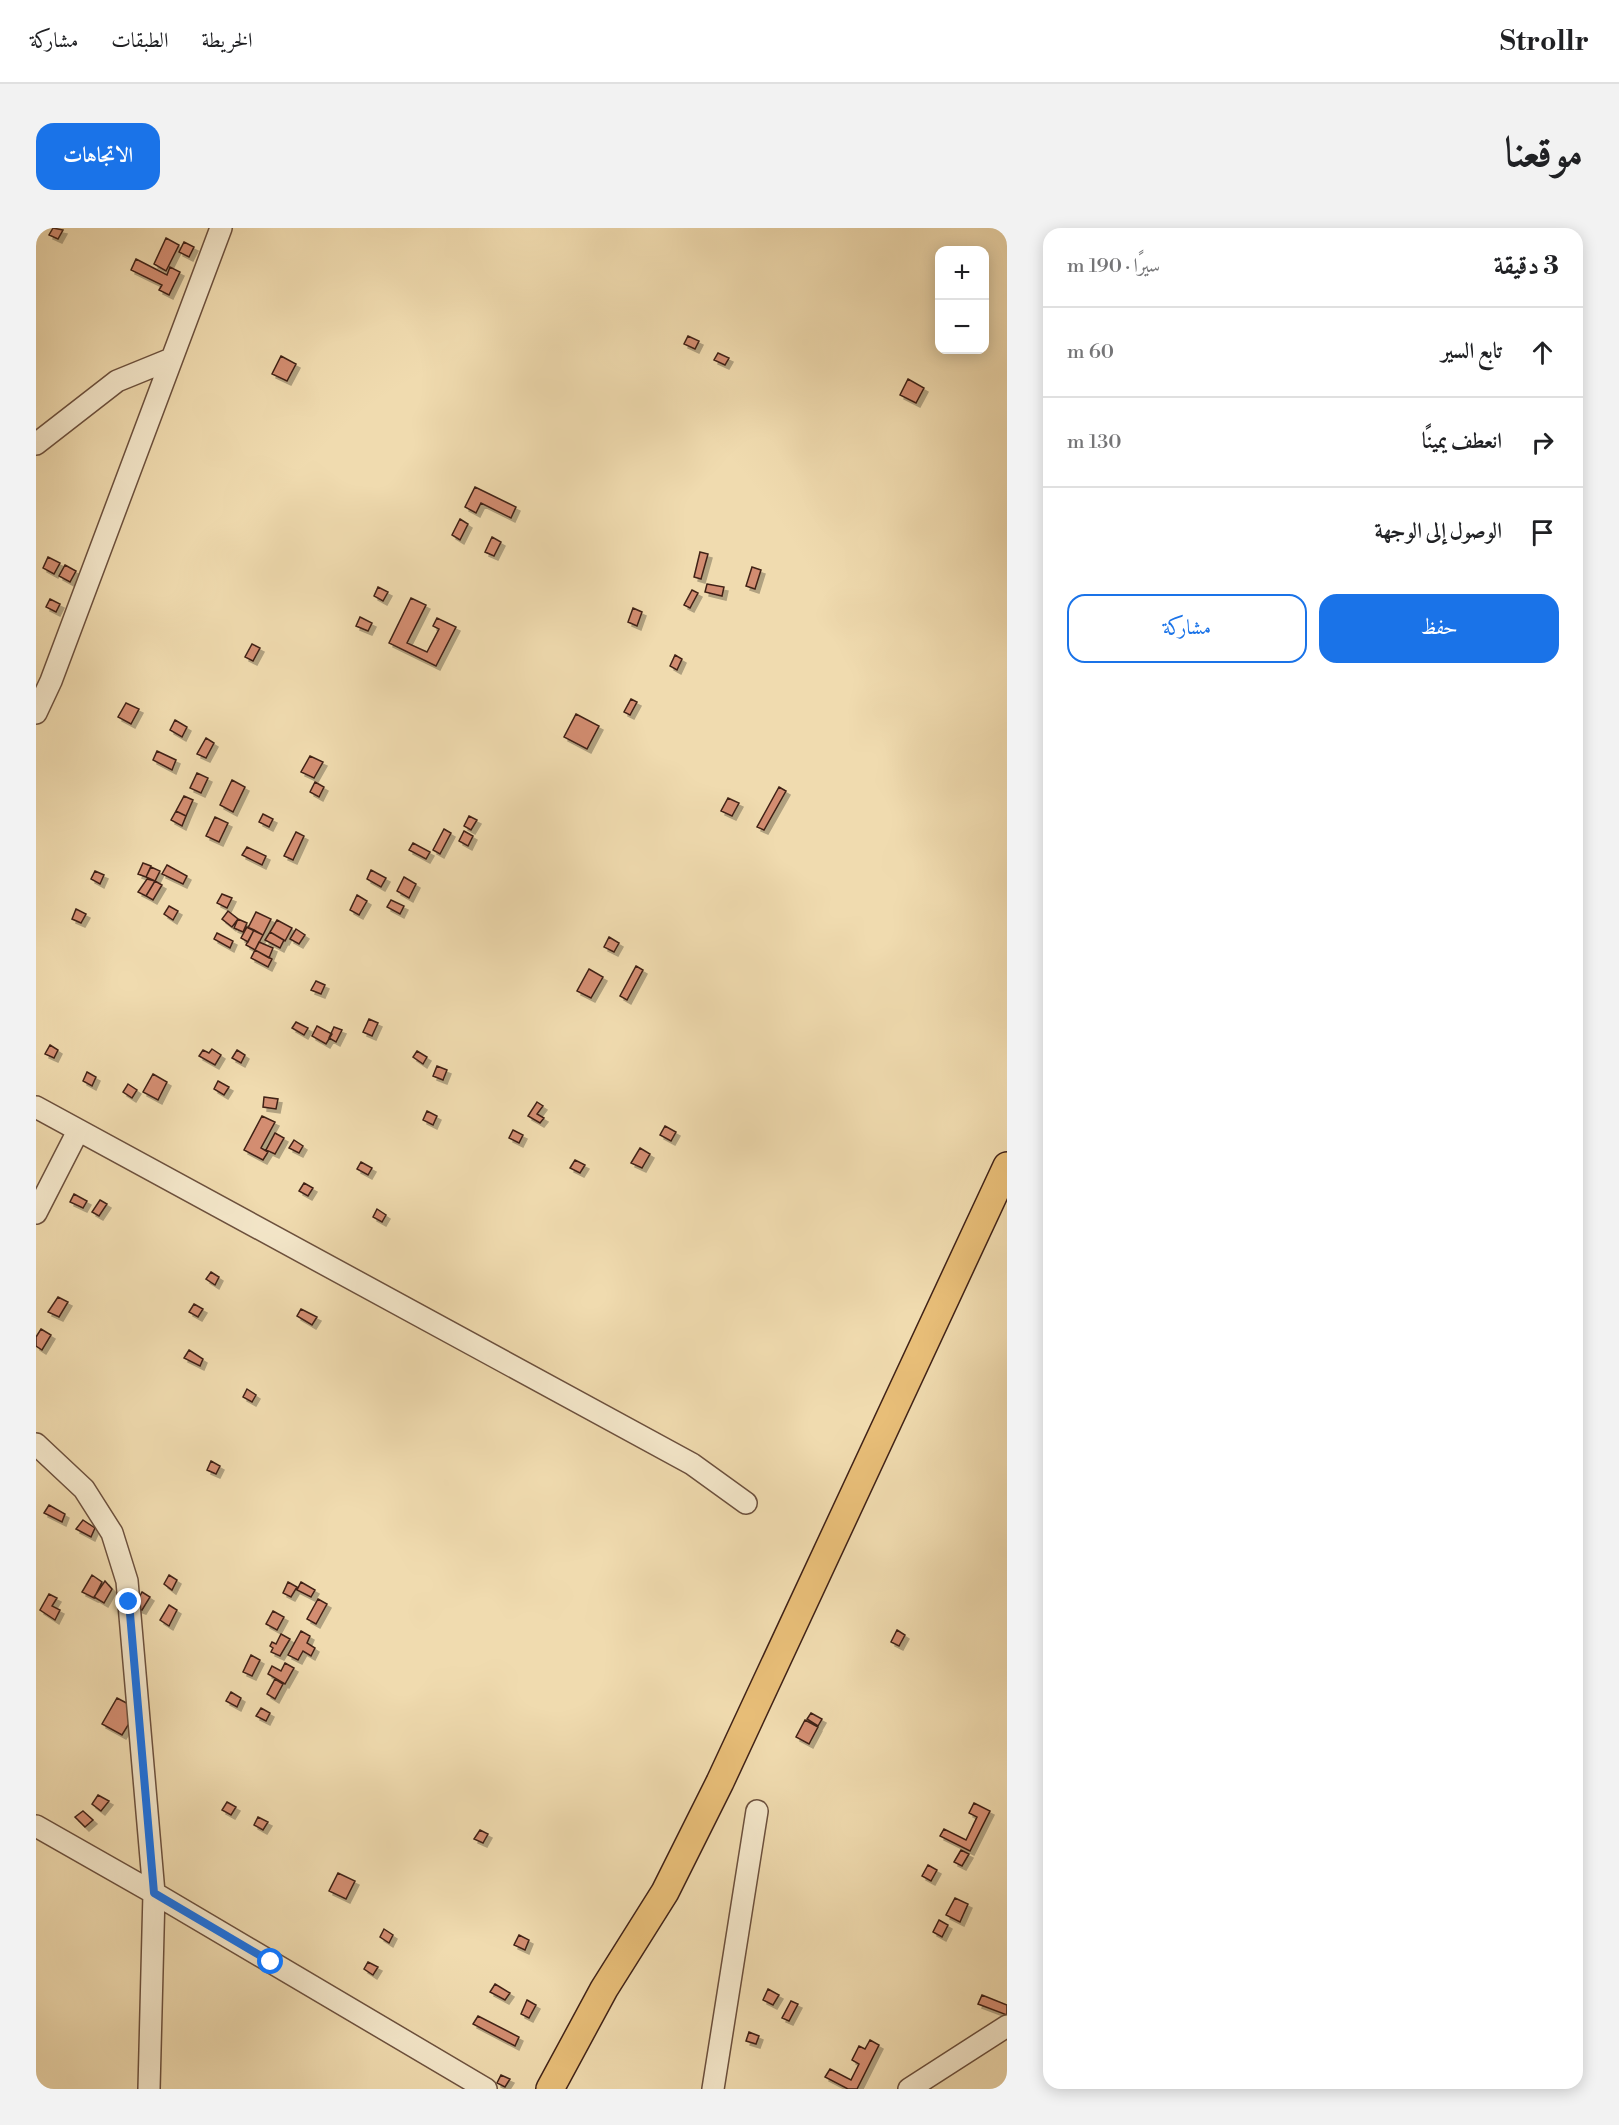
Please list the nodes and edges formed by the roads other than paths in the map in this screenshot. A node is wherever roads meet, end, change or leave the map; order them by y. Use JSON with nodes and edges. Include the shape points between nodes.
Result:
{"nodes":[{"id":1,"x":221,"y":228,"type":"edge"},
{"id":2,"x":171,"y":359,"type":"junction"},
{"id":3,"x":36,"y":444,"type":"edge"},
{"id":4,"x":36,"y":713,"type":"edge"},
{"id":5,"x":36,"y":1107,"type":"edge"},
{"id":6,"x":78,"y":1131,"type":"junction"},
{"id":7,"x":1007,"y":1166,"type":"edge"},
{"id":8,"x":36,"y":1213,"type":"edge"},
{"id":9,"x":39,"y":1453,"type":"edge"},
{"id":10,"x":746,"y":1503,"type":"dead end"},
{"id":11,"x":757,"y":1811,"type":"dead end"},
{"id":12,"x":36,"y":1826,"type":"edge"},
{"id":13,"x":154,"y":1893,"type":"junction"},
{"id":14,"x":1007,"y":2026,"type":"edge"},
{"id":15,"x":917,"y":2087,"type":"edge"},
{"id":16,"x":149,"y":2089,"type":"edge"},
{"id":17,"x":486,"y":2089,"type":"edge"},
{"id":18,"x":550,"y":2089,"type":"edge"},
{"id":19,"x":713,"y":2089,"type":"edge"}],
"edges":[{"from":1,"to":2,"type":"street"},
{"from":2,"to":3,"type":"street","via":[[117,381]]},
{"from":2,"to":4,"type":"street"},
{"from":5,"to":6,"type":"street"},
{"from":6,"to":8,"type":"street"},
{"from":6,"to":10,"type":"street","via":[[692,1464]]},
{"from":7,"to":18,"type":"main road","via":[[720,1782],[665,1892],[604,1989]]},
{"from":9,"to":13,"type":"street","via":[[84,1489],[112,1533],[127,1581]]},
{"from":11,"to":19,"type":"street"},
{"from":12,"to":13,"type":"street"},
{"from":13,"to":16,"type":"street"},
{"from":13,"to":17,"type":"street"},
{"from":14,"to":15,"type":"street"}]}
